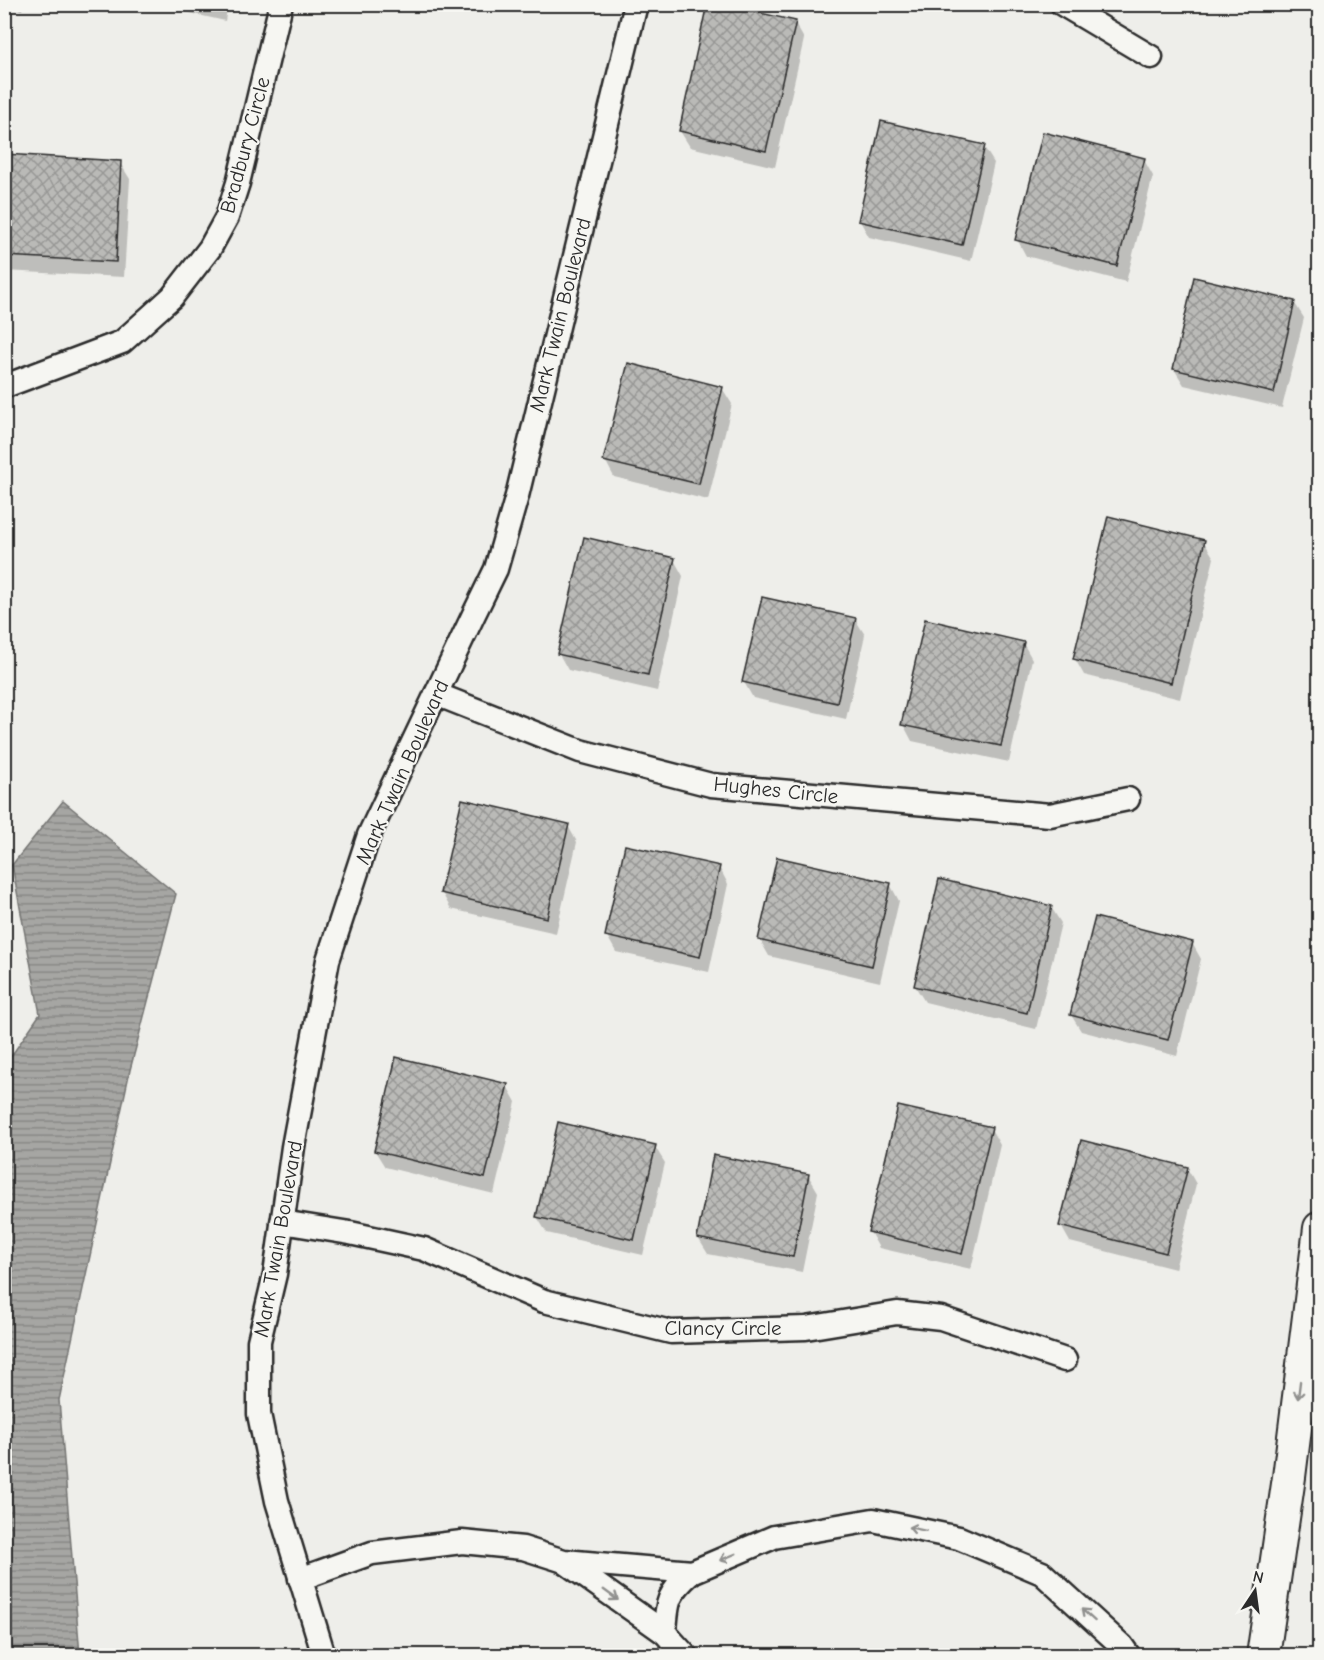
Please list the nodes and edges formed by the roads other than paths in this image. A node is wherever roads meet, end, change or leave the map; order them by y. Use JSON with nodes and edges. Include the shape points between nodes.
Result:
{"nodes":[{"id":1,"x":281,"y":4,"type":"edge"},
{"id":2,"x":636,"y":4,"type":"edge"},
{"id":3,"x":1062,"y":4,"type":"edge"},
{"id":4,"x":1151,"y":57,"type":"dead end"},
{"id":5,"x":8,"y":385,"type":"dead end"},
{"id":6,"x":436,"y":694,"type":"junction"},
{"id":7,"x":1128,"y":799,"type":"dead end"},
{"id":8,"x":282,"y":1222,"type":"junction"},
{"id":9,"x":1320,"y":1228,"type":"edge"},
{"id":10,"x":1065,"y":1360,"type":"dead end"},
{"id":11,"x":564,"y":1562,"type":"junction"},
{"id":12,"x":692,"y":1572,"type":"junction"},
{"id":13,"x":300,"y":1579,"type":"junction"},
{"id":14,"x":665,"y":1633,"type":"junction"},
{"id":15,"x":324,"y":1656,"type":"edge"},
{"id":16,"x":686,"y":1656,"type":"edge"},
{"id":17,"x":1129,"y":1656,"type":"edge"},
{"id":18,"x":1263,"y":1656,"type":"edge"}],
"edges":[{"from":1,"to":5,"type":"street","name":"Bradbury Circle","via":[[238,183],[227,217],[210,248],[172,297],[122,342]]},
{"from":2,"to":6,"type":"street","name":"Mark Twain Boulevard","via":[[496,569]]},
{"from":3,"to":4,"type":"street"},
{"from":6,"to":7,"type":"street","name":"Hughes Circle","via":[[580,751],[711,785],[1050,815]]},
{"from":6,"to":8,"type":"street","name":"Mark Twain Boulevard","via":[[369,835],[328,960]]},
{"from":8,"to":10,"type":"street","name":"Clancy Circle","via":[[424,1249],[544,1301],[671,1332],[806,1328],[897,1313],[941,1318]]},
{"from":8,"to":13,"type":"street","name":"Mark Twain Boulevard","via":[[259,1341],[259,1414],[277,1501]]},
{"from":9,"to":18,"type":"main road","one_way":true},
{"from":11,"to":12,"type":"street"},
{"from":11,"to":13,"type":"street","via":[[523,1548],[462,1542],[372,1553]]},
{"from":11,"to":14,"type":"street","one_way":true},
{"from":12,"to":14,"type":"street","via":[[675,1587],[667,1606]]},
{"from":17,"to":12,"type":"street","one_way":true,"via":[[1042,1573],[959,1538],[873,1520],[774,1538]]},
{"from":13,"to":15,"type":"street","name":"Mark Twain Boulevard"},
{"from":14,"to":16,"type":"street"}]}
